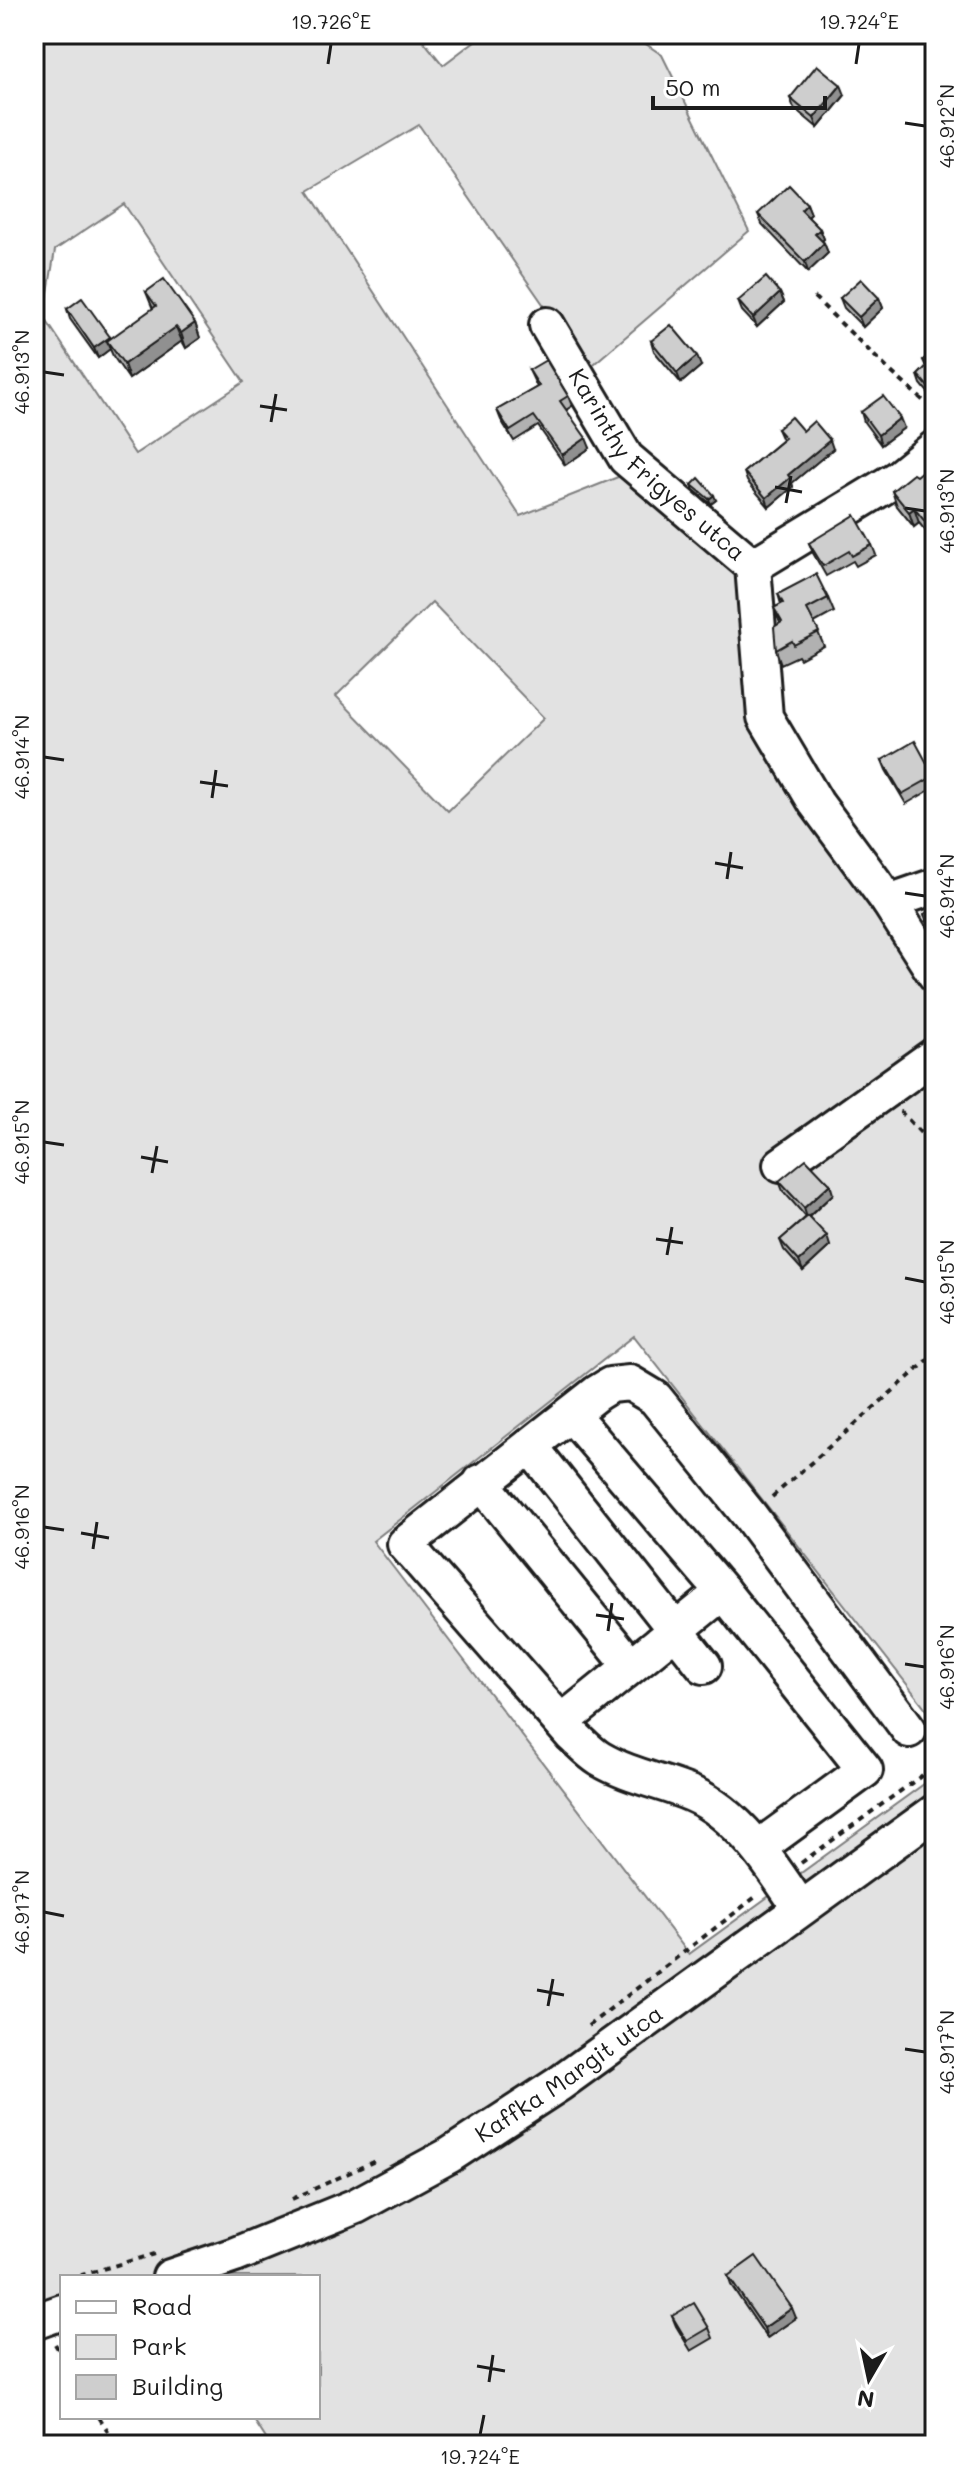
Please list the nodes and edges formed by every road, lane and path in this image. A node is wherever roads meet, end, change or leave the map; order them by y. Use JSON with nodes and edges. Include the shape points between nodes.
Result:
{"nodes":[{"id":1,"x":814,"y":297,"type":"dead end"},
{"id":2,"x":547,"y":325,"type":"dead end"},
{"id":3,"x":935,"y":411,"type":"edge"},
{"id":4,"x":935,"y":448,"type":"edge"},
{"id":5,"x":753,"y":566,"type":"junction"},
{"id":6,"x":935,"y":886,"type":"edge"},
{"id":7,"x":889,"y":902,"type":"junction"},
{"id":8,"x":935,"y":974,"type":"edge"},
{"id":9,"x":935,"y":1055,"type":"edge"},
{"id":10,"x":893,"y":1104,"type":"dead end"},
{"id":11,"x":935,"y":1148,"type":"edge"},
{"id":12,"x":781,"y":1165,"type":"dead end"},
{"id":13,"x":935,"y":1354,"type":"edge"},
{"id":14,"x":571,"y":1414,"type":"junction"},
{"id":15,"x":530,"y":1446,"type":"junction"},
{"id":16,"x":481,"y":1482,"type":"junction"},
{"id":17,"x":750,"y":1516,"type":"junction"},
{"id":18,"x":723,"y":1592,"type":"junction"},
{"id":19,"x":676,"y":1629,"type":"junction"},
{"id":20,"x":630,"y":1665,"type":"junction"},
{"id":21,"x":704,"y":1666,"type":"dead end"},
{"id":22,"x":562,"y":1722,"type":"junction"},
{"id":23,"x":909,"y":1730,"type":"dead end"},
{"id":24,"x":935,"y":1766,"type":"edge"},
{"id":25,"x":935,"y":1812,"type":"edge"},
{"id":26,"x":758,"y":1848,"type":"junction"},
{"id":27,"x":780,"y":1878,"type":"junction"},
{"id":28,"x":800,"y":1908,"type":"junction"},
{"id":29,"x":584,"y":2029,"type":"dead end"},
{"id":30,"x":385,"y":2156,"type":"dead end"},
{"id":31,"x":279,"y":2204,"type":"dead end"},
{"id":32,"x":165,"y":2264,"type":"edge"},
{"id":33,"x":82,"y":2275,"type":"edge"},
{"id":34,"x":60,"y":2313,"type":"edge"},
{"id":35,"x":34,"y":2322,"type":"edge"},
{"id":36,"x":100,"y":2419,"type":"edge"},
{"id":37,"x":117,"y":2445,"type":"edge"}],
"edges":[{"from":1,"to":3,"type":"path"},
{"from":2,"to":5,"type":"street","name":"Karinthy Frigyes utca","via":[[626,458]]},
{"from":4,"to":5,"type":"street","via":[[898,478]]},
{"from":5,"to":7,"type":"street","name":"Karinthy Frigyes utca","via":[[765,717],[816,803]]},
{"from":6,"to":7,"type":"street"},
{"from":7,"to":8,"type":"street","name":"Karinthy Frigyes utca"},
{"from":9,"to":12,"type":"street"},
{"from":10,"to":11,"type":"path"},
{"from":13,"to":17,"type":"path"},
{"from":14,"to":15,"type":"street"},
{"from":14,"to":17,"type":"street","via":[[610,1385],[641,1388],[655,1398]]},
{"from":14,"to":18,"type":"street"},
{"from":15,"to":16,"type":"street"},
{"from":15,"to":19,"type":"street"},
{"from":16,"to":20,"type":"street"},
{"from":16,"to":22,"type":"street","via":[[405,1544]]},
{"from":17,"to":23,"type":"street"},
{"from":18,"to":19,"type":"street"},
{"from":18,"to":26,"type":"street","via":[[865,1770]]},
{"from":19,"to":20,"type":"street"},
{"from":19,"to":21,"type":"street"},
{"from":20,"to":22,"type":"street"},
{"from":22,"to":26,"type":"street","via":[[598,1758],[719,1810]]},
{"from":24,"to":27,"type":"path"},
{"from":25,"to":28,"type":"street","name":"Kaffka Margit utca"},
{"from":26,"to":27,"type":"street"},
{"from":27,"to":28,"type":"street"},
{"from":27,"to":29,"type":"path"},
{"from":28,"to":32,"type":"street","name":"Kaffka Margit utca","via":[[559,2084],[450,2155],[356,2206],[235,2255]]},
{"from":30,"to":31,"type":"path"},
{"from":32,"to":33,"type":"path"},
{"from":34,"to":35,"type":"street"},
{"from":36,"to":37,"type":"path"}]}
